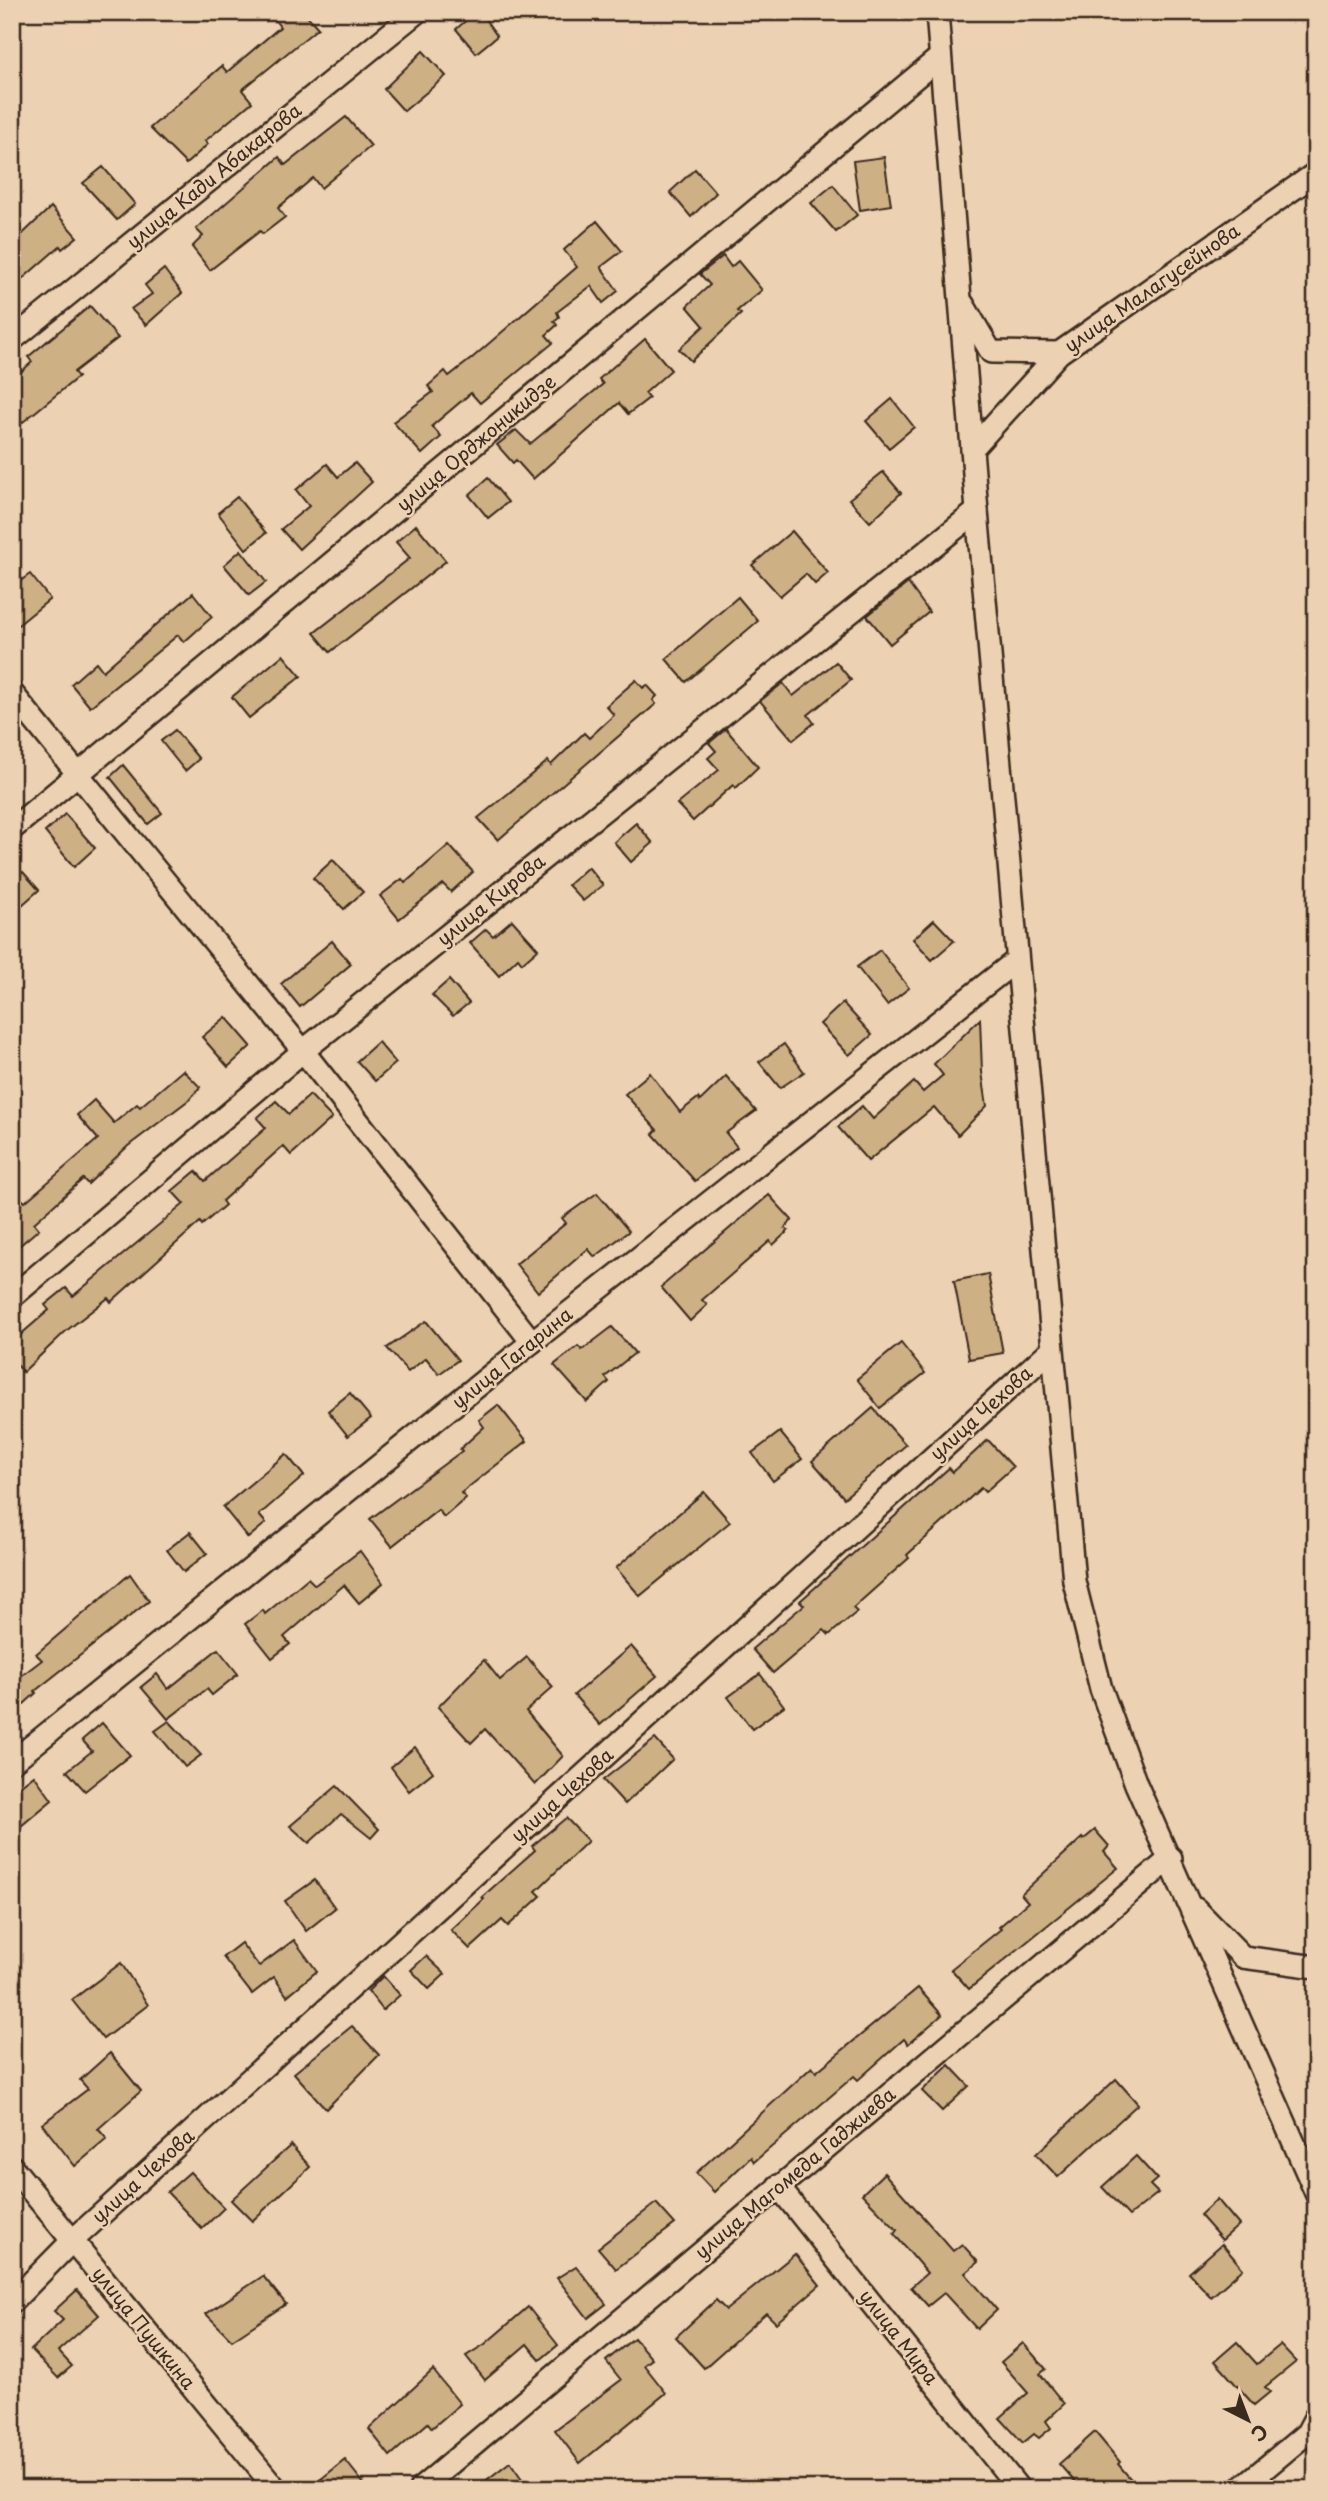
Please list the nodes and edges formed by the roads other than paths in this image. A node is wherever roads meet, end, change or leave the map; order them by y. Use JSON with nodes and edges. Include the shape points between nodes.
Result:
{"nodes":[{"id":1,"x":416,"y":12,"type":"edge"},
{"id":2,"x":937,"y":12,"type":"edge"},
{"id":3,"x":940,"y":57,"type":"junction"},
{"id":4,"x":1316,"y":173,"type":"edge"},
{"id":5,"x":961,"y":299,"type":"junction"},
{"id":6,"x":12,"y":340,"type":"edge"},
{"id":7,"x":1059,"y":353,"type":"junction"},
{"id":8,"x":972,"y":449,"type":"junction"},
{"id":9,"x":977,"y":510,"type":"junction"},
{"id":10,"x":12,"y":693,"type":"edge"},
{"id":11,"x":79,"y":773,"type":"junction"},
{"id":12,"x":12,"y":829,"type":"edge"},
{"id":13,"x":1017,"y":960,"type":"junction"},
{"id":14,"x":303,"y":1051,"type":"junction"},
{"id":15,"x":12,"y":1297,"type":"edge"},
{"id":16,"x":532,"y":1342,"type":"junction"},
{"id":17,"x":1052,"y":1349,"type":"junction"},
{"id":18,"x":12,"y":1762,"type":"edge"},
{"id":19,"x":1171,"y":1858,"type":"junction"},
{"id":20,"x":1187,"y":1900,"type":"junction"},
{"id":21,"x":1316,"y":1967,"type":"edge"},
{"id":22,"x":12,"y":2167,"type":"edge"},
{"id":23,"x":778,"y":2186,"type":"junction"},
{"id":24,"x":1316,"y":2193,"type":"edge"},
{"id":25,"x":72,"y":2241,"type":"junction"},
{"id":26,"x":12,"y":2302,"type":"edge"},
{"id":27,"x":1316,"y":2416,"type":"edge"},
{"id":28,"x":276,"y":2489,"type":"edge"},
{"id":29,"x":420,"y":2489,"type":"edge"},
{"id":30,"x":1019,"y":2489,"type":"edge"},
{"id":31,"x":1240,"y":2489,"type":"edge"}],
"edges":[{"from":1,"to":6,"type":"street","name":"улица Кади Абакарова"},
{"from":2,"to":3,"type":"street"},
{"from":3,"to":5,"type":"street"},
{"from":3,"to":11,"type":"street","name":"улица Орджоникидзе"},
{"from":4,"to":7,"type":"street","name":"улица Малагусейнова"},
{"from":5,"to":7,"type":"street","via":[[991,352]]},
{"from":5,"to":8,"type":"street"},
{"from":7,"to":8,"type":"street","name":"улица Малагусейнова"},
{"from":8,"to":9,"type":"street"},
{"from":9,"to":13,"type":"street"},
{"from":9,"to":14,"type":"street","name":"улица Кирова"},
{"from":10,"to":11,"type":"street"},
{"from":11,"to":12,"type":"street","name":"улица Орджоникидзе"},
{"from":11,"to":14,"type":"street"},
{"from":13,"to":16,"type":"street","name":"улица Гагарина"},
{"from":13,"to":17,"type":"street"},
{"from":14,"to":15,"type":"street","name":"улица Кирова"},
{"from":14,"to":16,"type":"street"},
{"from":16,"to":18,"type":"street","name":"улица Гагарина"},
{"from":17,"to":19,"type":"street","via":[[1074,1581],[1101,1689],[1136,1784]]},
{"from":17,"to":25,"type":"street","name":"улица Чехова"},
{"from":19,"to":20,"type":"street"},
{"from":19,"to":23,"type":"street","name":"улица Магомеда Гаджиева"},
{"from":20,"to":21,"type":"street","via":[[1243,1957]]},
{"from":20,"to":24,"type":"street"},
{"from":22,"to":25,"type":"street","name":"улица Пушкина"},
{"from":23,"to":29,"type":"street","name":"улица Магомеда Гаджиева"},
{"from":23,"to":30,"type":"street","name":"улица Мира"},
{"from":25,"to":26,"type":"street","name":"улица Чехова"},
{"from":25,"to":28,"type":"street","name":"улица Пушкина"},
{"from":27,"to":31,"type":"street","via":[[1307,2433]]}]}
